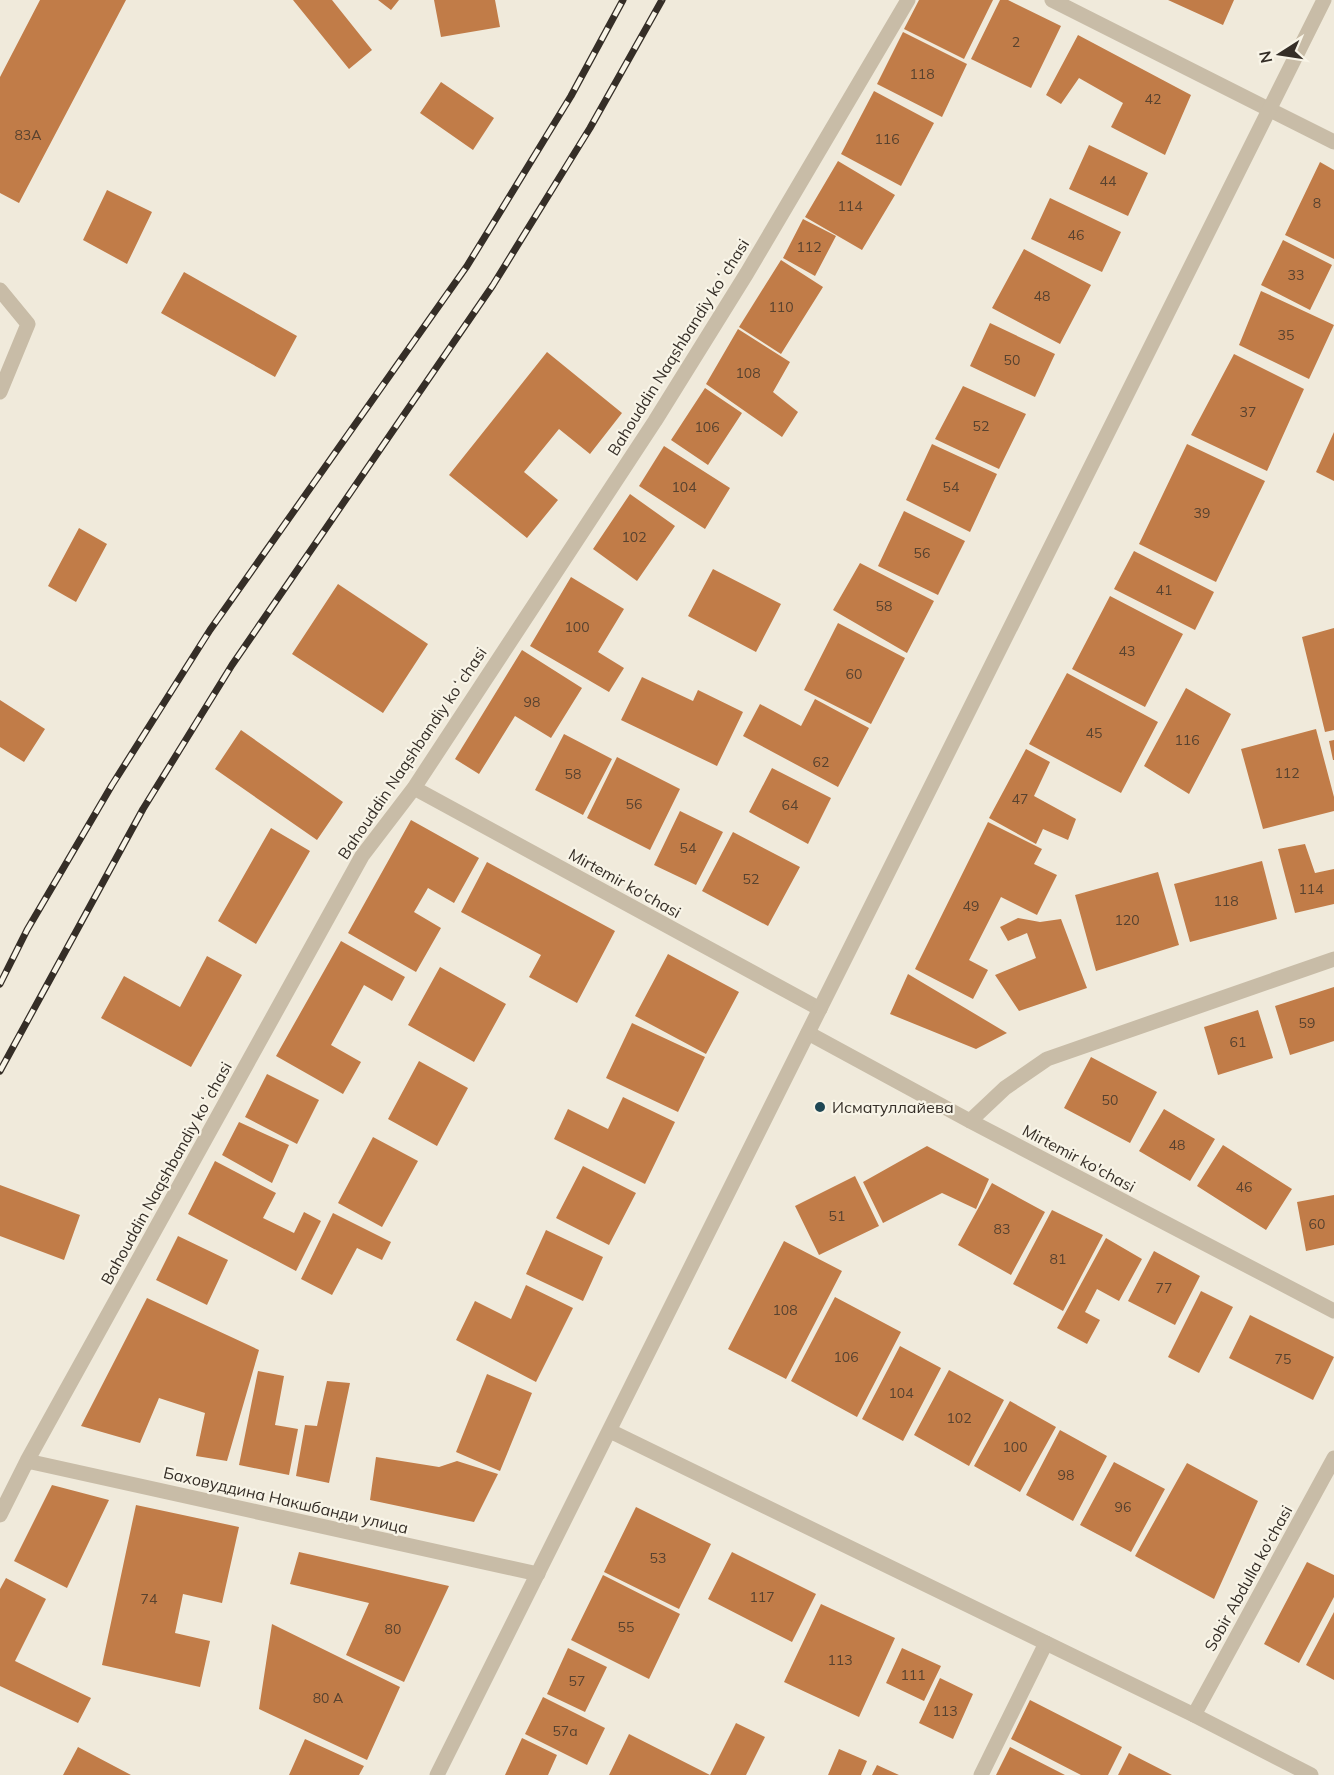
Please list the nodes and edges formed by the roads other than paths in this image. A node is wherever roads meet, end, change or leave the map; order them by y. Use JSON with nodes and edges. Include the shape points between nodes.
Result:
{"nodes":[{"id":1,"x":908,"y":0,"type":"edge"},
{"id":2,"x":1052,"y":0,"type":"edge"},
{"id":3,"x":1324,"y":0,"type":"edge"},
{"id":4,"x":1269,"y":109,"type":"junction"},
{"id":5,"x":1334,"y":142,"type":"edge"},
{"id":6,"x":0,"y":290,"type":"edge"},
{"id":7,"x":0,"y":392,"type":"edge"},
{"id":8,"x":414,"y":788,"type":"junction"},
{"id":9,"x":1334,"y":959,"type":"edge"},
{"id":10,"x":820,"y":1009,"type":"junction"},
{"id":11,"x":808,"y":1034,"type":"junction"},
{"id":12,"x":970,"y":1121,"type":"junction"},
{"id":13,"x":1334,"y":1311,"type":"edge"},
{"id":14,"x":610,"y":1431,"type":"junction"},
{"id":15,"x":1334,"y":1458,"type":"edge"},
{"id":16,"x":27,"y":1461,"type":"junction"},
{"id":17,"x":0,"y":1515,"type":"edge"},
{"id":18,"x":538,"y":1574,"type":"junction"},
{"id":19,"x":1046,"y":1643,"type":"junction"},
{"id":20,"x":1194,"y":1715,"type":"junction"},
{"id":21,"x":437,"y":1775,"type":"edge"},
{"id":22,"x":981,"y":1775,"type":"edge"},
{"id":23,"x":1311,"y":1775,"type":"edge"}],
"edges":[{"from":1,"to":8,"type":"street","name":"Bahouddin Naqshbandiy koʻchasi","via":[[655,421]]},
{"from":2,"to":4,"type":"street"},
{"from":3,"to":4,"type":"street"},
{"from":4,"to":5,"type":"street"},
{"from":4,"to":10,"type":"street"},
{"from":6,"to":7,"type":"street","via":[[28,324]]},
{"from":8,"to":10,"type":"street","name":"Mirtemir ko'chasi"},
{"from":8,"to":16,"type":"street","name":"Bahouddin Naqshbandiy koʻchasi","via":[[362,856]]},
{"from":9,"to":12,"type":"street","via":[[1047,1059],[1005,1088]]},
{"from":10,"to":11,"type":"street"},
{"from":11,"to":12,"type":"street","name":"Mirtemir ko'chasi"},
{"from":11,"to":14,"type":"street"},
{"from":12,"to":13,"type":"street","name":"Mirtemir ko'chasi"},
{"from":14,"to":18,"type":"street"},
{"from":14,"to":19,"type":"street"},
{"from":15,"to":20,"type":"street","name":"Sobir Abdulla ko'chasi"},
{"from":16,"to":17,"type":"street","name":"Bahouddin Naqshbandiy koʻchasi"},
{"from":16,"to":18,"type":"street","name":"Баховуддина Накшбанди улица"},
{"from":18,"to":21,"type":"street"},
{"from":19,"to":20,"type":"street"},
{"from":19,"to":22,"type":"street"},
{"from":20,"to":23,"type":"street"}]}
